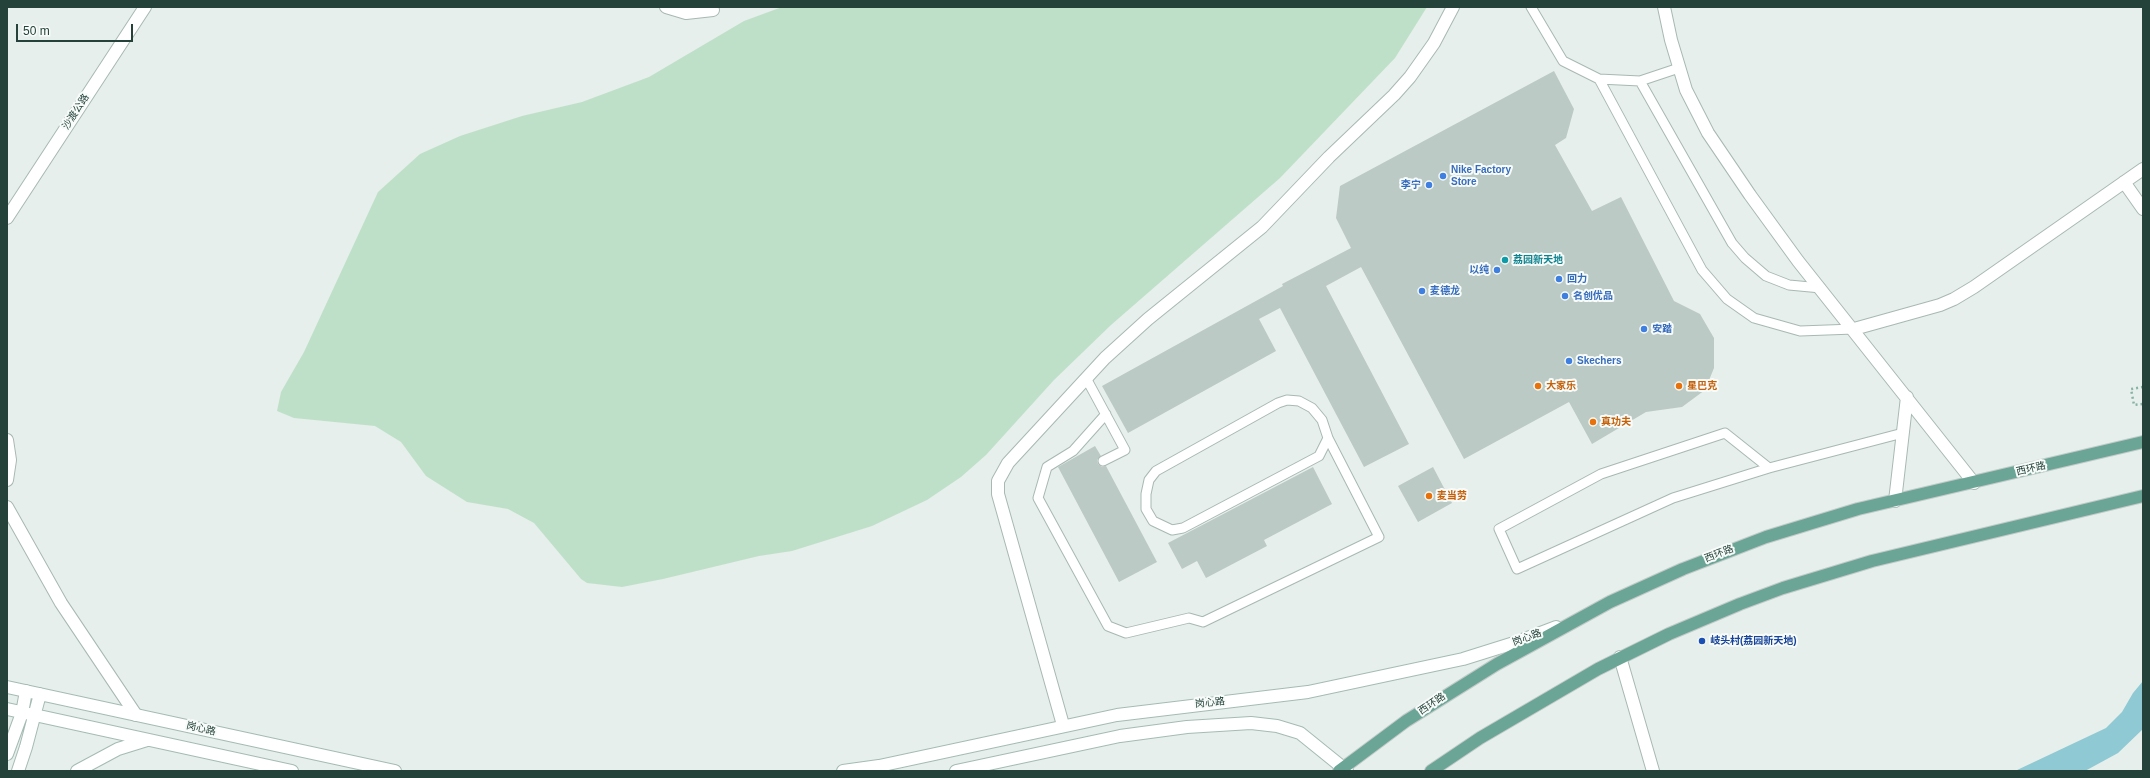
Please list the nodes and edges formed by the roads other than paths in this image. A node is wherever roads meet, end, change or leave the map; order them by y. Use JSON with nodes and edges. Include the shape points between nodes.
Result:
{"nodes":[{"id":1,"x":145,"y":7,"type":"edge"},
{"id":2,"x":666,"y":7,"type":"edge"},
{"id":3,"x":1453,"y":7,"type":"edge"},
{"id":4,"x":1531,"y":7,"type":"edge"},
{"id":5,"x":1664,"y":7,"type":"edge"},
{"id":6,"x":713,"y":10,"type":"dead end"},
{"id":7,"x":1679,"y":68,"type":"junction"},
{"id":8,"x":1599,"y":79,"type":"junction"},
{"id":9,"x":1640,"y":81,"type":"junction"},
{"id":10,"x":2143,"y":169,"type":"edge"},
{"id":11,"x":2124,"y":182,"type":"junction"},
{"id":12,"x":2143,"y":208,"type":"edge"},
{"id":13,"x":7,"y":218,"type":"edge"},
{"id":14,"x":1821,"y":288,"type":"junction"},
{"id":15,"x":1854,"y":329,"type":"junction"},
{"id":16,"x":1086,"y":378,"type":"junction"},
{"id":17,"x":1907,"y":397,"type":"junction"},
{"id":18,"x":1106,"y":414,"type":"junction"},
{"id":19,"x":1903,"y":433,"type":"junction"},
{"id":20,"x":1328,"y":438,"type":"junction"},
{"id":21,"x":7,"y":440,"type":"edge"},
{"id":22,"x":2143,"y":442,"type":"edge"},
{"id":23,"x":1103,"y":461,"type":"dead end"},
{"id":24,"x":1769,"y":468,"type":"junction"},
{"id":25,"x":7,"y":480,"type":"edge"},
{"id":26,"x":1974,"y":483,"type":"junction"},
{"id":27,"x":2143,"y":496,"type":"edge"},
{"id":28,"x":1895,"y":500,"type":"junction"},
{"id":29,"x":7,"y":508,"type":"edge"},
{"id":30,"x":1574,"y":621,"type":"junction"},
{"id":31,"x":1620,"y":657,"type":"junction"},
{"id":32,"x":7,"y":687,"type":"edge"},
{"id":33,"x":26,"y":691,"type":"junction"},
{"id":34,"x":40,"y":694,"type":"junction"},
{"id":35,"x":7,"y":709,"type":"edge"},
{"id":36,"x":22,"y":713,"type":"junction"},
{"id":37,"x":35,"y":715,"type":"junction"},
{"id":38,"x":136,"y":715,"type":"junction"},
{"id":39,"x":1063,"y":725,"type":"junction"},
{"id":40,"x":149,"y":740,"type":"junction"},
{"id":41,"x":7,"y":754,"type":"edge"},
{"id":42,"x":1343,"y":770,"type":"edge"},
{"id":43,"x":1432,"y":770,"type":"edge"},
{"id":44,"x":18,"y":771,"type":"edge"},
{"id":45,"x":77,"y":771,"type":"edge"},
{"id":46,"x":292,"y":771,"type":"edge"},
{"id":47,"x":394,"y":771,"type":"edge"},
{"id":48,"x":843,"y":771,"type":"edge"},
{"id":49,"x":956,"y":771,"type":"edge"},
{"id":50,"x":1653,"y":771,"type":"edge"}],
"edges":[{"from":1,"to":13,"type":"street","name":"沙渡公路"},
{"from":2,"to":6,"type":"street","via":[[686,13]]},
{"from":3,"to":16,"type":"street","via":[[1434,43],[1394,95],[1329,157],[1262,227],[1148,319]]},
{"from":4,"to":8,"type":"lane","via":[[1563,62]]},
{"from":5,"to":7,"type":"street"},
{"from":7,"to":9,"type":"lane"},
{"from":7,"to":14,"type":"street","via":[[1686,90],[1708,133]]},
{"from":8,"to":9,"type":"lane"},
{"from":8,"to":15,"type":"lane","via":[[1702,270],[1727,299],[1754,318],[1800,331]]},
{"from":9,"to":14,"type":"lane","via":[[1732,243],[1766,276],[1789,285]]},
{"from":10,"to":11,"type":"street"},
{"from":11,"to":12,"type":"street"},
{"from":11,"to":15,"type":"street","via":[[1954,299]]},
{"from":14,"to":15,"type":"street"},
{"from":15,"to":17,"type":"street"},
{"from":16,"to":18,"type":"lane"},
{"from":16,"to":39,"type":"street","via":[[1008,463],[998,481],[998,494]]},
{"from":17,"to":19,"type":"street"},
{"from":17,"to":26,"type":"street"},
{"from":18,"to":20,"type":"lane","via":[[1073,451],[1047,467],[1038,498],[1108,626],[1126,633],[1189,618],[1203,622],[1379,537]]},
{"from":18,"to":23,"type":"lane","via":[[1125,450]]},
{"from":19,"to":24,"type":"lane"},
{"from":19,"to":28,"type":"street"},
{"from":20,"to":20,"type":"lane","via":[[1322,420],[1312,408],[1287,400],[1278,403],[1156,471],[1149,480],[1146,509],[1153,521],[1163,527],[1172,530],[1183,528],[1319,456]]},
{"from":21,"to":25,"type":"street","via":[[10,460]]},
{"from":22,"to":26,"type":"main road","name":"西环路"},
{"from":24,"to":24,"type":"lane","via":[[1673,498],[1517,569],[1499,529],[1601,474],[1725,433]]},
{"from":26,"to":28,"type":"main road","name":"西环路"},
{"from":27,"to":31,"type":"main road","via":[[1827,574],[1740,604]]},
{"from":28,"to":30,"type":"main road","name":"西环路","via":[[1812,522],[1727,551],[1646,585]]},
{"from":29,"to":38,"type":"street","via":[[61,603]]},
{"from":30,"to":39,"type":"street","name":"岗心路","via":[[1514,644],[1463,659],[1308,692],[1117,715]]},
{"from":30,"to":42,"type":"main road","name":"西环路","via":[[1406,721]]},
{"from":31,"to":43,"type":"main road","via":[[1519,715]]},
{"from":31,"to":50,"type":"street"},
{"from":32,"to":33,"type":"street","name":"岗心路"},
{"from":33,"to":34,"type":"street","name":"岗心路"},
{"from":33,"to":36,"type":"street"},
{"from":34,"to":37,"type":"street"},
{"from":34,"to":38,"type":"street","name":"岗心路"},
{"from":35,"to":36,"type":"street"},
{"from":36,"to":37,"type":"street"},
{"from":36,"to":41,"type":"street"},
{"from":37,"to":40,"type":"street"},
{"from":37,"to":44,"type":"street"},
{"from":38,"to":47,"type":"street","name":"岗心路"},
{"from":39,"to":48,"type":"street","name":"岗心路","via":[[879,766]]},
{"from":40,"to":45,"type":"street","via":[[118,749]]},
{"from":40,"to":46,"type":"street"},
{"from":42,"to":49,"type":"street","via":[[1300,733],[1277,726],[1251,723],[1187,727],[1120,736]]}]}
